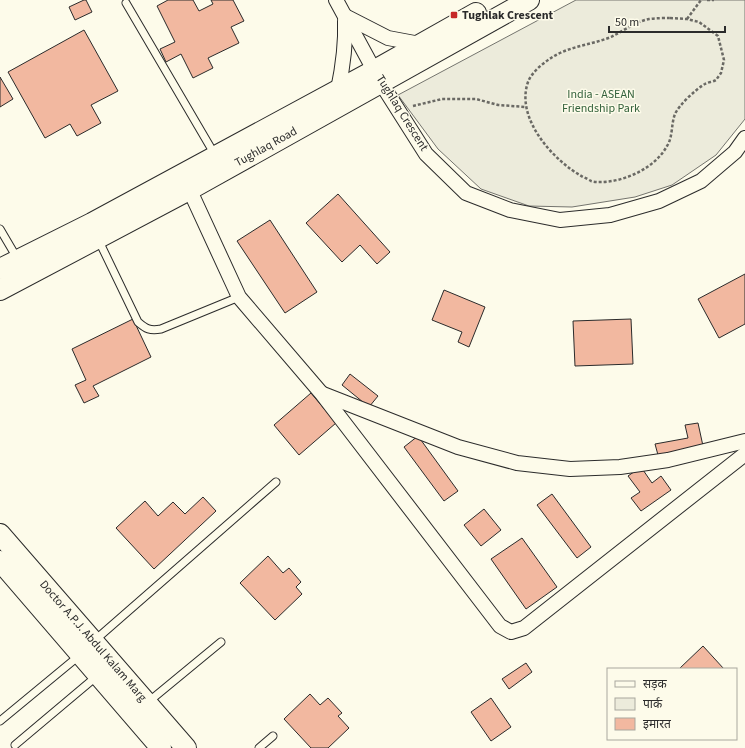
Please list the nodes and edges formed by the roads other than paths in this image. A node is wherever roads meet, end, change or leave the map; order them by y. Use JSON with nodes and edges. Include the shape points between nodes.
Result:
{"nodes":[{"id":1,"x":336,"y":0,"type":"edge"},
{"id":2,"x":499,"y":0,"type":"edge"},
{"id":3,"x":528,"y":0,"type":"edge"},
{"id":4,"x":126,"y":3,"type":"dead end"},
{"id":5,"x":345,"y":16,"type":"junction"},
{"id":6,"x":420,"y":44,"type":"junction"},
{"id":7,"x":378,"y":76,"type":"junction"},
{"id":8,"x":338,"y":90,"type":"junction"},
{"id":9,"x":745,"y":138,"type":"edge"},
{"id":10,"x":216,"y":157,"type":"junction"},
{"id":11,"x":186,"y":182,"type":"junction"},
{"id":12,"x":0,"y":229,"type":"edge"},
{"id":13,"x":95,"y":231,"type":"junction"},
{"id":14,"x":18,"y":260,"type":"junction"},
{"id":15,"x":0,"y":269,"type":"edge"},
{"id":16,"x":0,"y":290,"type":"edge"},
{"id":17,"x":239,"y":297,"type":"junction"},
{"id":18,"x":322,"y":394,"type":"junction"},
{"id":19,"x":745,"y":441,"type":"edge"},
{"id":20,"x":745,"y":454,"type":"edge"},
{"id":21,"x":276,"y":482,"type":"dead end"},
{"id":22,"x":0,"y":534,"type":"edge"},
{"id":23,"x":0,"y":561,"type":"edge"},
{"id":24,"x":221,"y":642,"type":"dead end"},
{"id":25,"x":87,"y":648,"type":"junction"},
{"id":26,"x":98,"y":675,"type":"junction"},
{"id":27,"x":147,"y":704,"type":"junction"},
{"id":28,"x":0,"y":721,"type":"edge"},
{"id":29,"x":273,"y":736,"type":"dead end"},
{"id":30,"x":15,"y":745,"type":"dead end"},
{"id":31,"x":161,"y":748,"type":"edge"},
{"id":32,"x":186,"y":748,"type":"edge"},
{"id":33,"x":259,"y":748,"type":"edge"}],
"edges":[{"from":1,"to":5,"type":"street","name":"Tughlaq Crescent"},
{"from":2,"to":6,"type":"main road","name":"Tughlaq Road"},
{"from":3,"to":7,"type":"main road","name":"Tughlaq Road"},
{"from":4,"to":10,"type":"lane"},
{"from":5,"to":6,"type":"street","via":[[388,38]]},
{"from":5,"to":7,"type":"street","name":"Tughlaq Crescent"},
{"from":5,"to":8,"type":"street","via":[[344,62]]},
{"from":6,"to":7,"type":"main road","name":"Tughlaq Road"},
{"from":7,"to":8,"type":"main road","name":"Tughlaq Road"},
{"from":7,"to":9,"type":"street","name":"Tughlaq Crescent","via":[[426,154],[466,193],[510,210],[560,220],[610,214],[659,201],[701,181],[735,152]]},
{"from":7,"to":11,"type":"main road","name":"Tughlaq Road"},
{"from":8,"to":10,"type":"main road","name":"Tughlaq Road"},
{"from":10,"to":11,"type":"main road","name":"Tughlaq Road"},
{"from":11,"to":13,"type":"main road","name":"Tughlaq Road"},
{"from":11,"to":17,"type":"street"},
{"from":12,"to":14,"type":"lane"},
{"from":13,"to":14,"type":"main road","name":"Tughlaq Road"},
{"from":13,"to":16,"type":"main road","name":"Tughlaq Road"},
{"from":13,"to":17,"type":"lane","via":[[138,322],[145,328],[153,331],[161,329]]},
{"from":14,"to":15,"type":"main road","name":"Tughlaq Road"},
{"from":17,"to":18,"type":"street"},
{"from":18,"to":19,"type":"street","via":[[458,447],[517,463],[570,469],[620,467],[668,460]]},
{"from":18,"to":20,"type":"street","via":[[500,626],[511,632],[524,628]]},
{"from":21,"to":25,"type":"lane"},
{"from":22,"to":25,"type":"main road","name":"Doctor A.P.J. Abdul Kalam Marg"},
{"from":23,"to":25,"type":"main road","name":"Doctor A.P.J. Abdul Kalam Marg"},
{"from":24,"to":27,"type":"lane"},
{"from":25,"to":26,"type":"main road","name":"Doctor A.P.J. Abdul Kalam Marg"},
{"from":25,"to":27,"type":"main road","name":"Doctor A.P.J. Abdul Kalam Marg"},
{"from":25,"to":28,"type":"lane"},
{"from":26,"to":30,"type":"lane"},
{"from":26,"to":31,"type":"main road","name":"Doctor A.P.J. Abdul Kalam Marg"},
{"from":27,"to":32,"type":"main road","name":"Doctor A.P.J. Abdul Kalam Marg"},
{"from":29,"to":33,"type":"lane"}]}
